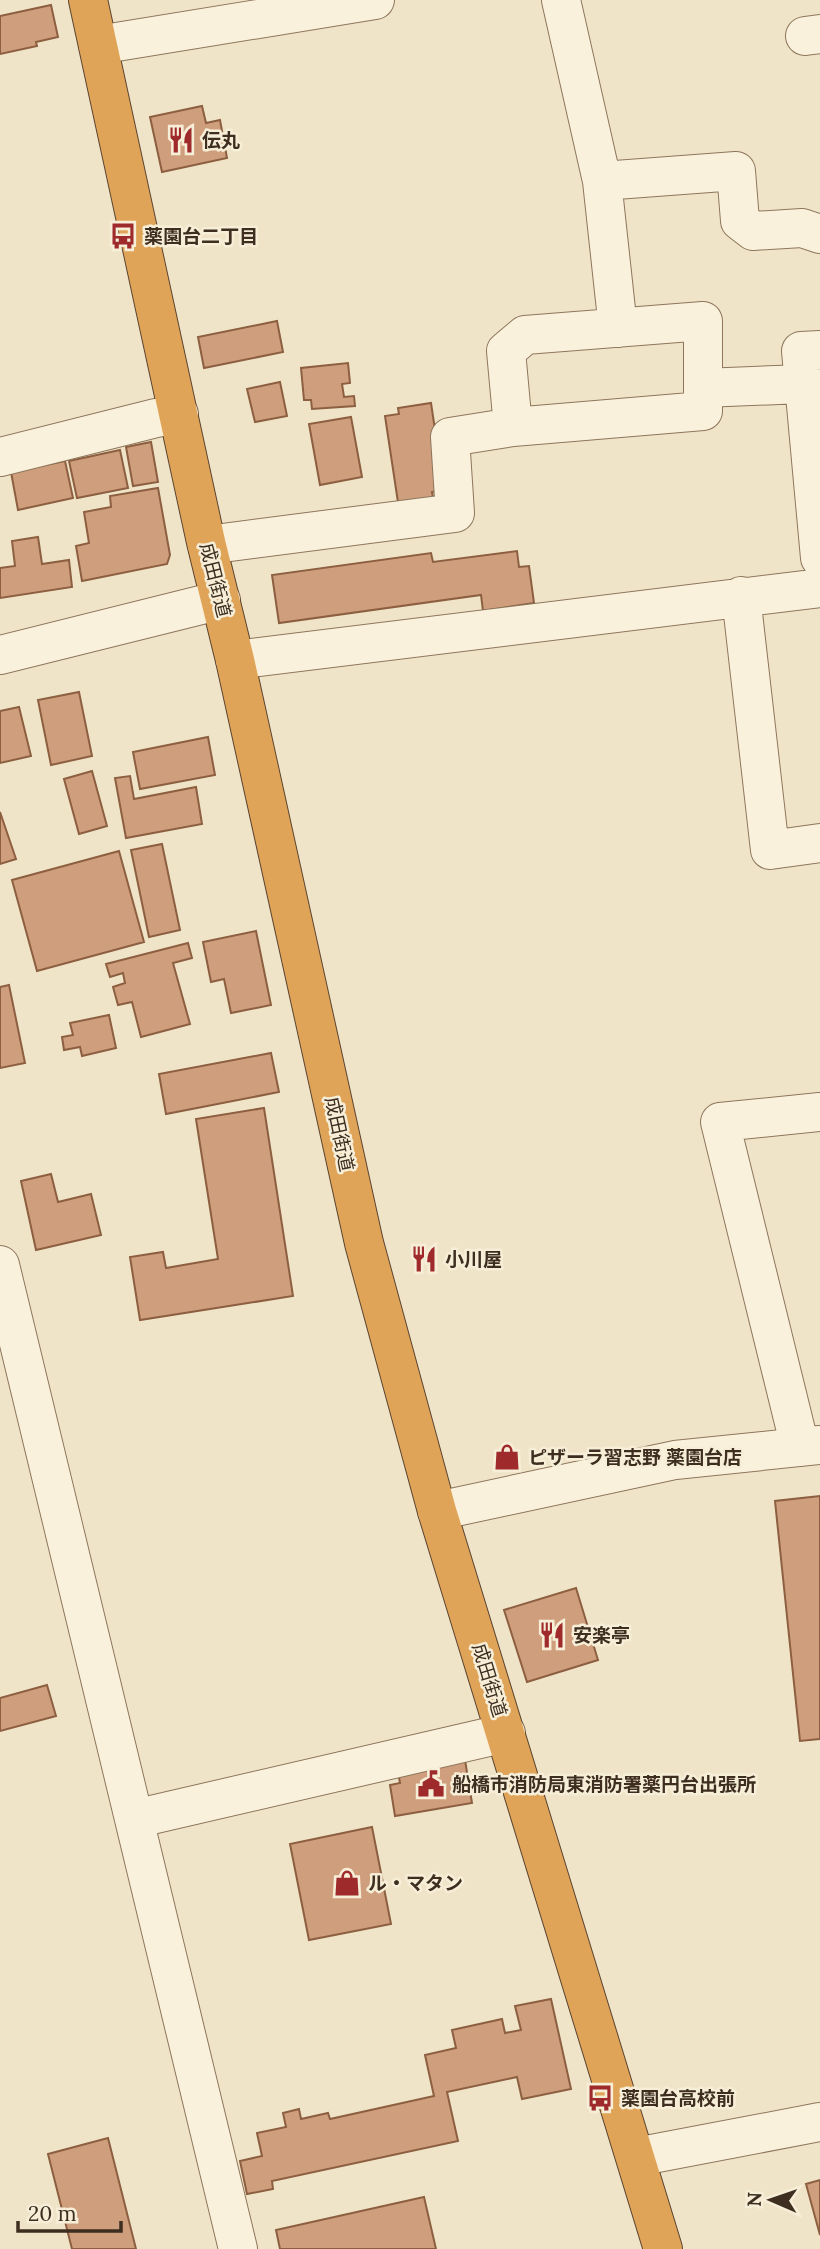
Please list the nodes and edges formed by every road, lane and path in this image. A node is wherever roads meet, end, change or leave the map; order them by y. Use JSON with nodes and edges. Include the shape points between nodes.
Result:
{"nodes":[{"id":1,"x":88,"y":0,"type":"edge"},
{"id":2,"x":375,"y":0,"type":"edge"},
{"id":3,"x":561,"y":0,"type":"edge"},
{"id":4,"x":98,"y":45,"type":"junction"},
{"id":5,"x":602,"y":181,"type":"junction"},
{"id":6,"x":820,"y":234,"type":"edge"},
{"id":7,"x":618,"y":328,"type":"junction"},
{"id":8,"x":820,"y":350,"type":"edge"},
{"id":9,"x":803,"y":384,"type":"junction"},
{"id":10,"x":703,"y":388,"type":"junction"},
{"id":11,"x":179,"y":414,"type":"junction"},
{"id":12,"x":513,"y":427,"type":"junction"},
{"id":13,"x":0,"y":457,"type":"edge"},
{"id":14,"x":207,"y":545,"type":"junction"},
{"id":15,"x":820,"y":558,"type":"edge"},
{"id":16,"x":820,"y":587,"type":"edge"},
{"id":17,"x":741,"y":596,"type":"junction"},
{"id":18,"x":221,"y":600,"type":"junction"},
{"id":19,"x":0,"y":655,"type":"edge"},
{"id":20,"x":235,"y":660,"type":"junction"},
{"id":21,"x":820,"y":843,"type":"edge"},
{"id":22,"x":820,"y":1112,"type":"edge"},
{"id":23,"x":0,"y":1265,"type":"edge"},
{"id":24,"x":810,"y":1446,"type":"edge"},
{"id":25,"x":438,"y":1511,"type":"junction"},
{"id":26,"x":506,"y":1733,"type":"junction"},
{"id":27,"x":134,"y":1819,"type":"junction"},
{"id":28,"x":820,"y":2122,"type":"edge"},
{"id":29,"x":636,"y":2157,"type":"junction"},
{"id":30,"x":238,"y":2249,"type":"edge"},
{"id":31,"x":663,"y":2249,"type":"edge"}],
"edges":[{"from":1,"to":4,"type":"highway","name":"成田街道"},
{"from":2,"to":4,"type":"street"},
{"from":3,"to":5,"type":"street"},
{"from":4,"to":11,"type":"highway","name":"成田街道"},
{"from":5,"to":6,"type":"street","via":[[736,171],[740,221],[753,231],[802,228]]},
{"from":5,"to":7,"type":"street"},
{"from":7,"to":10,"type":"street","via":[[703,321]]},
{"from":7,"to":12,"type":"street","via":[[525,335],[506,351]]},
{"from":8,"to":9,"type":"street","via":[[801,351]]},
{"from":9,"to":10,"type":"street"},
{"from":9,"to":15,"type":"street"},
{"from":10,"to":12,"type":"street","via":[[703,411]]},
{"from":11,"to":13,"type":"street"},
{"from":11,"to":14,"type":"highway","name":"成田街道"},
{"from":12,"to":14,"type":"street","via":[[450,437],[455,513]]},
{"from":14,"to":18,"type":"highway","name":"成田街道"},
{"from":16,"to":17,"type":"street"},
{"from":17,"to":20,"type":"street"},
{"from":17,"to":21,"type":"street","via":[[770,850]]},
{"from":18,"to":19,"type":"street"},
{"from":18,"to":20,"type":"highway","name":"成田街道"},
{"from":20,"to":25,"type":"highway","name":"成田街道","via":[[364,1244]]},
{"from":22,"to":24,"type":"street","via":[[720,1122]]},
{"from":23,"to":27,"type":"street"},
{"from":24,"to":25,"type":"street","via":[[675,1460]]},
{"from":25,"to":26,"type":"highway","name":"成田街道"},
{"from":26,"to":27,"type":"street"},
{"from":26,"to":29,"type":"highway","name":"成田街道"},
{"from":27,"to":30,"type":"street"},
{"from":28,"to":29,"type":"street"},
{"from":29,"to":31,"type":"highway","name":"成田街道"}]}
